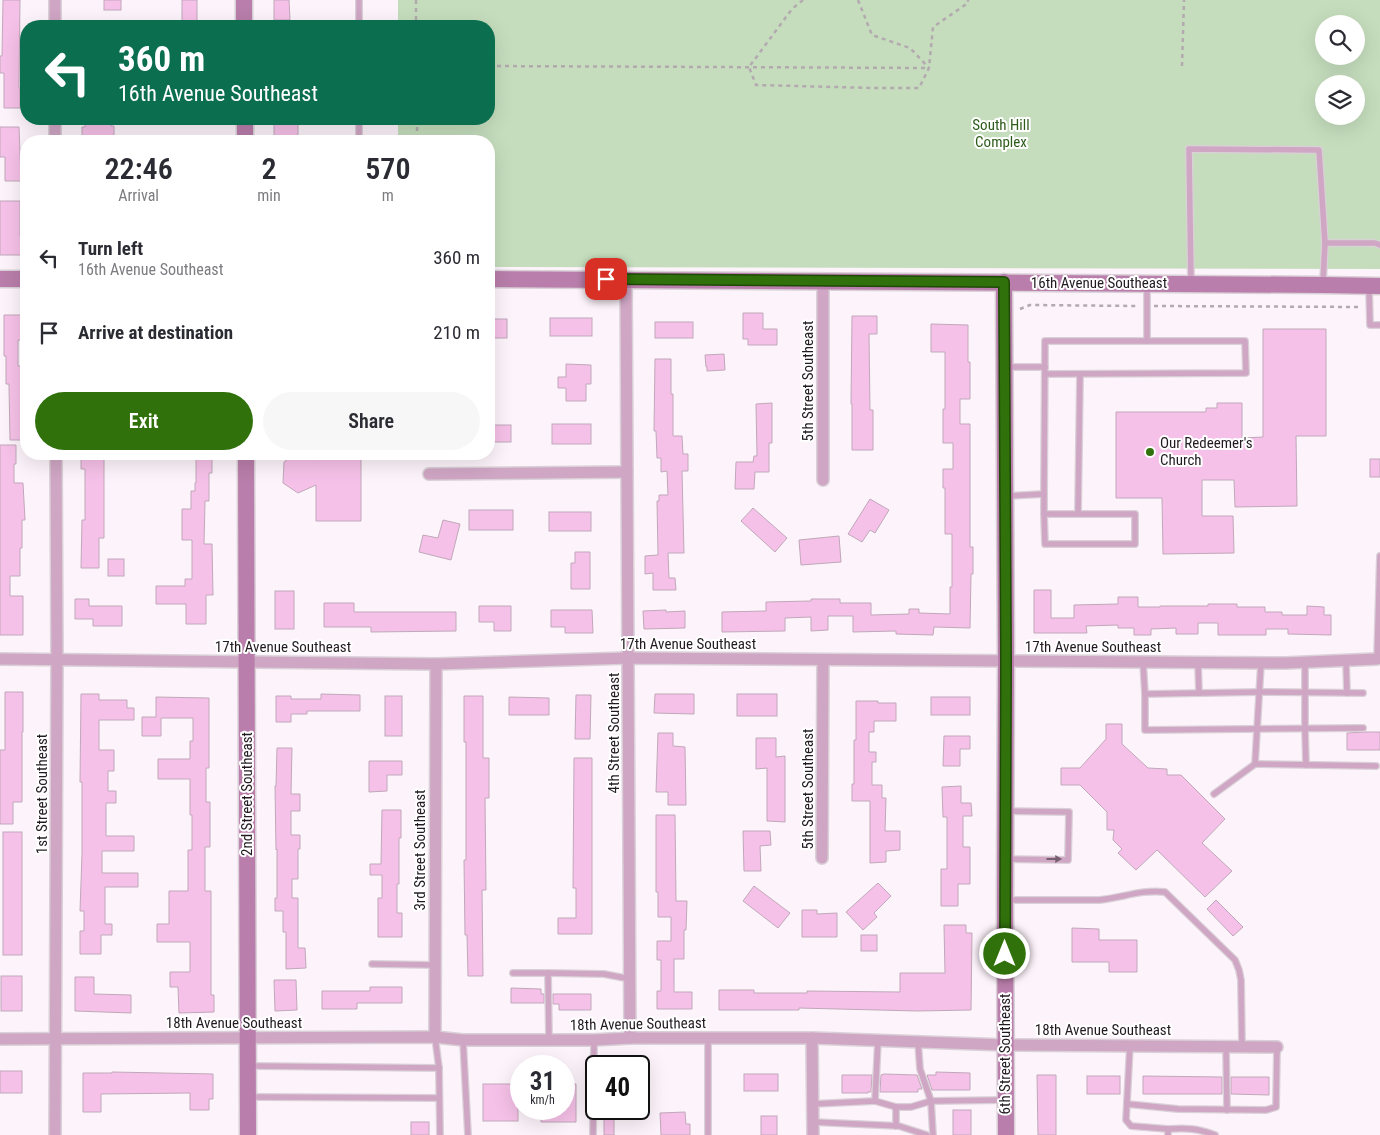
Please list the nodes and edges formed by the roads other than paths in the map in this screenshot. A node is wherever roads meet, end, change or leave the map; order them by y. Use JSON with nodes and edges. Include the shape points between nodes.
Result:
{"nodes":[{"id":1,"x":55,"y":0,"type":"edge"},
{"id":2,"x":244,"y":0,"type":"edge"},
{"id":3,"x":359,"y":0,"type":"edge"},
{"id":4,"x":55,"y":20,"type":"edge"},
{"id":5,"x":244,"y":20,"type":"edge"},
{"id":6,"x":359,"y":20,"type":"edge"},
{"id":7,"x":1325,"y":243,"type":"junction"},
{"id":8,"x":1380,"y":245,"type":"edge"},
{"id":9,"x":0,"y":279,"type":"edge"},
{"id":10,"x":20,"y":279,"type":"edge"},
{"id":11,"x":495,"y":279,"type":"edge"},
{"id":12,"x":626,"y":279,"type":"junction"},
{"id":13,"x":823,"y":281,"type":"junction"},
{"id":14,"x":1004,"y":282,"type":"junction"},
{"id":15,"x":1147,"y":283,"type":"junction"},
{"id":16,"x":1191,"y":284,"type":"junction"},
{"id":17,"x":1322,"y":285,"type":"junction"},
{"id":18,"x":1375,"y":286,"type":"edge"},
{"id":19,"x":1380,"y":325,"type":"edge"},
{"id":20,"x":1147,"y":341,"type":"junction"},
{"id":21,"x":1004,"y":367,"type":"junction"},
{"id":22,"x":1045,"y":367,"type":"junction"},
{"id":23,"x":1045,"y":374,"type":"junction"},
{"id":24,"x":1080,"y":374,"type":"junction"},
{"id":25,"x":56,"y":460,"type":"edge"},
{"id":26,"x":246,"y":460,"type":"edge"},
{"id":27,"x":627,"y":472,"type":"junction"},
{"id":28,"x":429,"y":474,"type":"dead end"},
{"id":29,"x":823,"y":480,"type":"dead end"},
{"id":30,"x":1044,"y":494,"type":"junction"},
{"id":31,"x":1005,"y":496,"type":"junction"},
{"id":32,"x":1044,"y":514,"type":"junction"},
{"id":33,"x":1078,"y":514,"type":"junction"},
{"id":34,"x":1380,"y":556,"type":"edge"},
{"id":35,"x":629,"y":658,"type":"junction"},
{"id":36,"x":0,"y":659,"type":"edge"},
{"id":37,"x":57,"y":659,"type":"junction"},
{"id":38,"x":1376,"y":659,"type":"joint"},
{"id":39,"x":823,"y":660,"type":"junction"},
{"id":40,"x":1006,"y":661,"type":"junction"},
{"id":41,"x":1346,"y":661,"type":"junction"},
{"id":42,"x":246,"y":662,"type":"junction"},
{"id":43,"x":1143,"y":662,"type":"junction"},
{"id":44,"x":1305,"y":662,"type":"junction"},
{"id":45,"x":1198,"y":663,"type":"junction"},
{"id":46,"x":1261,"y":663,"type":"junction"},
{"id":47,"x":436,"y":664,"type":"junction"},
{"id":48,"x":1260,"y":692,"type":"junction"},
{"id":49,"x":1305,"y":692,"type":"junction"},
{"id":50,"x":1199,"y":693,"type":"junction"},
{"id":51,"x":1347,"y":693,"type":"junction"},
{"id":52,"x":1363,"y":693,"type":"dead end"},
{"id":53,"x":1145,"y":694,"type":"junction"},
{"id":54,"x":1363,"y":728,"type":"dead end"},
{"id":55,"x":1258,"y":729,"type":"junction"},
{"id":56,"x":1304,"y":729,"type":"junction"},
{"id":57,"x":1254,"y":764,"type":"junction"},
{"id":58,"x":1306,"y":764,"type":"junction"},
{"id":59,"x":1376,"y":766,"type":"dead end"},
{"id":60,"x":1214,"y":794,"type":"dead end"},
{"id":61,"x":1006,"y":811,"type":"junction"},
{"id":62,"x":822,"y":858,"type":"dead end"},
{"id":63,"x":1005,"y":859,"type":"junction"},
{"id":64,"x":1005,"y":900,"type":"junction"},
{"id":65,"x":372,"y":964,"type":"dead end"},
{"id":66,"x":435,"y":965,"type":"junction"},
{"id":67,"x":548,"y":972,"type":"junction"},
{"id":68,"x":513,"y":973,"type":"dead end"},
{"id":69,"x":630,"y":979,"type":"junction"},
{"id":70,"x":248,"y":1037,"type":"junction"},
{"id":71,"x":435,"y":1037,"type":"junction"},
{"id":72,"x":56,"y":1038,"type":"junction"},
{"id":73,"x":630,"y":1038,"type":"junction"},
{"id":74,"x":708,"y":1038,"type":"junction"},
{"id":75,"x":812,"y":1038,"type":"junction"},
{"id":76,"x":0,"y":1039,"type":"edge"},
{"id":77,"x":463,"y":1040,"type":"junction"},
{"id":78,"x":549,"y":1040,"type":"junction"},
{"id":79,"x":594,"y":1040,"type":"junction"},
{"id":80,"x":878,"y":1040,"type":"junction"},
{"id":81,"x":918,"y":1042,"type":"junction"},
{"id":82,"x":1005,"y":1045,"type":"junction"},
{"id":83,"x":1130,"y":1046,"type":"junction"},
{"id":84,"x":1226,"y":1046,"type":"junction"},
{"id":85,"x":1242,"y":1046,"type":"junction"},
{"id":86,"x":1277,"y":1046,"type":"joint"},
{"id":87,"x":248,"y":1066,"type":"junction"},
{"id":88,"x":439,"y":1068,"type":"junction"},
{"id":89,"x":248,"y":1097,"type":"junction"},
{"id":90,"x":439,"y":1098,"type":"junction"},
{"id":91,"x":1006,"y":1100,"type":"junction"},
{"id":92,"x":876,"y":1101,"type":"junction"},
{"id":93,"x":931,"y":1101,"type":"junction"},
{"id":94,"x":812,"y":1104,"type":"junction"},
{"id":95,"x":1127,"y":1104,"type":"junction"},
{"id":96,"x":896,"y":1107,"type":"junction"},
{"id":97,"x":1227,"y":1110,"type":"junction"},
{"id":98,"x":812,"y":1122,"type":"junction"},
{"id":99,"x":896,"y":1126,"type":"junction"},
{"id":100,"x":1168,"y":1132,"type":"edge"},
{"id":101,"x":55,"y":1135,"type":"edge"},
{"id":102,"x":248,"y":1135,"type":"edge"},
{"id":103,"x":440,"y":1135,"type":"edge"},
{"id":104,"x":468,"y":1135,"type":"edge"},
{"id":105,"x":593,"y":1135,"type":"edge"},
{"id":106,"x":708,"y":1135,"type":"edge"},
{"id":107,"x":812,"y":1135,"type":"edge"},
{"id":108,"x":927,"y":1135,"type":"edge"},
{"id":109,"x":933,"y":1135,"type":"edge"},
{"id":110,"x":1006,"y":1135,"type":"edge"},
{"id":111,"x":1215,"y":1135,"type":"edge"}],
"edges":[{"from":1,"to":4,"type":"street"},
{"from":2,"to":5,"type":"street"},
{"from":3,"to":6,"type":"lane"},
{"from":7,"to":8,"type":"lane"},
{"from":7,"to":16,"type":"lane","via":[[1319,150],[1189,149]]},
{"from":7,"to":17,"type":"lane"},
{"from":9,"to":10,"type":"street"},
{"from":11,"to":12,"type":"street","name":"16th Avenue Southeast"},
{"from":12,"to":13,"type":"street","name":"16th Avenue Southeast"},
{"from":12,"to":27,"type":"street","name":"4th Street Southeast"},
{"from":13,"to":14,"type":"street","name":"16th Avenue Southeast"},
{"from":13,"to":29,"type":"street","name":"5th Street Southeast"},
{"from":14,"to":15,"type":"street","name":"16th Avenue Southeast"},
{"from":14,"to":21,"type":"street","name":"6th Street Southeast"},
{"from":15,"to":16,"type":"street","name":"16th Avenue Southeast"},
{"from":15,"to":20,"type":"lane"},
{"from":16,"to":17,"type":"street","name":"16th Avenue Southeast"},
{"from":17,"to":18,"type":"street","name":"16th Avenue Southeast"},
{"from":18,"to":19,"type":"lane","via":[[1370,325]]},
{"from":20,"to":22,"type":"lane","via":[[1045,341]]},
{"from":20,"to":24,"type":"lane","via":[[1245,341],[1246,373]]},
{"from":21,"to":22,"type":"lane"},
{"from":21,"to":31,"type":"street","name":"6th Street Southeast"},
{"from":22,"to":23,"type":"lane"},
{"from":23,"to":24,"type":"lane"},
{"from":23,"to":30,"type":"lane"},
{"from":24,"to":33,"type":"lane"},
{"from":25,"to":37,"type":"street","name":"1st Street Southeast"},
{"from":26,"to":42,"type":"street","name":"2nd Street Southeast"},
{"from":27,"to":28,"type":"street"},
{"from":27,"to":35,"type":"street","name":"4th Street Southeast"},
{"from":30,"to":31,"type":"lane"},
{"from":30,"to":32,"type":"lane"},
{"from":31,"to":40,"type":"street","name":"6th Street Southeast"},
{"from":32,"to":33,"type":"lane"},
{"from":32,"to":33,"type":"lane","via":[[1044,544],[1135,544],[1135,514]]},
{"from":34,"to":38,"type":"lane"},
{"from":35,"to":39,"type":"street","name":"17th Avenue Southeast"},
{"from":35,"to":47,"type":"street","name":"17th Avenue Southeast"},
{"from":35,"to":69,"type":"street","name":"4th Street Southeast"},
{"from":36,"to":37,"type":"street","name":"17th Avenue Southeast"},
{"from":37,"to":42,"type":"street","name":"17th Avenue Southeast"},
{"from":37,"to":72,"type":"street","name":"1st Street Southeast"},
{"from":38,"to":41,"type":"street","name":"17th Avenue Southeast"},
{"from":39,"to":40,"type":"street","name":"17th Avenue Southeast"},
{"from":39,"to":62,"type":"street","name":"5th Street Southeast"},
{"from":40,"to":43,"type":"street","name":"17th Avenue Southeast"},
{"from":40,"to":61,"type":"street","name":"6th Street Southeast"},
{"from":41,"to":44,"type":"street","name":"17th Avenue Southeast"},
{"from":41,"to":51,"type":"lane"},
{"from":42,"to":47,"type":"street","name":"17th Avenue Southeast"},
{"from":42,"to":70,"type":"street","name":"2nd Street Southeast"},
{"from":43,"to":45,"type":"street","name":"17th Avenue Southeast"},
{"from":43,"to":53,"type":"lane"},
{"from":44,"to":46,"type":"street","name":"17th Avenue Southeast"},
{"from":44,"to":49,"type":"lane"},
{"from":45,"to":46,"type":"street","name":"17th Avenue Southeast"},
{"from":45,"to":50,"type":"lane"},
{"from":46,"to":48,"type":"lane"},
{"from":47,"to":66,"type":"street","name":"3rd Street Southeast"},
{"from":48,"to":49,"type":"lane"},
{"from":48,"to":50,"type":"lane"},
{"from":48,"to":55,"type":"lane"},
{"from":49,"to":51,"type":"lane"},
{"from":49,"to":56,"type":"lane"},
{"from":50,"to":53,"type":"lane"},
{"from":51,"to":52,"type":"lane"},
{"from":53,"to":55,"type":"lane","via":[[1145,730]]},
{"from":54,"to":56,"type":"lane"},
{"from":55,"to":56,"type":"lane"},
{"from":55,"to":57,"type":"lane"},
{"from":56,"to":58,"type":"lane"},
{"from":57,"to":58,"type":"lane"},
{"from":57,"to":60,"type":"lane"},
{"from":58,"to":59,"type":"lane"},
{"from":61,"to":63,"type":"street","name":"6th Street Southeast"},
{"from":63,"to":61,"type":"lane","one_way":true,"via":[[1068,860],[1069,812]]},
{"from":63,"to":64,"type":"street","name":"6th Street Southeast"},
{"from":64,"to":82,"type":"street","name":"6th Street Southeast"},
{"from":64,"to":85,"type":"lane","via":[[1099,900],[1141,891],[1165,892],[1235,960],[1240,970]]},
{"from":65,"to":66,"type":"lane"},
{"from":66,"to":71,"type":"street","name":"3rd Street Southeast"},
{"from":67,"to":68,"type":"lane"},
{"from":67,"to":69,"type":"lane","via":[[604,974]]},
{"from":67,"to":78,"type":"lane"},
{"from":69,"to":73,"type":"street","name":"4th Street Southeast"},
{"from":70,"to":71,"type":"street","name":"18th Avenue Southeast"},
{"from":70,"to":72,"type":"street","name":"18th Avenue Southeast"},
{"from":70,"to":87,"type":"street","name":"2nd Street Southeast"},
{"from":71,"to":77,"type":"street","name":"18th Avenue Southeast"},
{"from":71,"to":88,"type":"lane"},
{"from":72,"to":76,"type":"street","name":"18th Avenue Southeast"},
{"from":72,"to":101,"type":"street","name":"1st Street Southeast"},
{"from":73,"to":74,"type":"street","name":"18th Avenue Southeast"},
{"from":73,"to":79,"type":"street","name":"18th Avenue Southeast"},
{"from":74,"to":75,"type":"street","name":"18th Avenue Southeast"},
{"from":74,"to":106,"type":"lane"},
{"from":75,"to":80,"type":"street","name":"18th Avenue Southeast"},
{"from":75,"to":94,"type":"street"},
{"from":77,"to":78,"type":"street","name":"18th Avenue Southeast"},
{"from":77,"to":104,"type":"lane"},
{"from":78,"to":79,"type":"street","name":"18th Avenue Southeast"},
{"from":79,"to":105,"type":"lane"},
{"from":80,"to":81,"type":"street","name":"18th Avenue Southeast"},
{"from":80,"to":92,"type":"lane"},
{"from":81,"to":82,"type":"street","name":"18th Avenue Southeast"},
{"from":81,"to":93,"type":"lane","via":[[920,1069]]},
{"from":82,"to":83,"type":"street","name":"18th Avenue Southeast"},
{"from":82,"to":91,"type":"street","name":"6th Street Southeast"},
{"from":83,"to":84,"type":"street","name":"18th Avenue Southeast"},
{"from":83,"to":95,"type":"lane"},
{"from":84,"to":85,"type":"street","name":"18th Avenue Southeast"},
{"from":84,"to":97,"type":"lane"},
{"from":85,"to":86,"type":"street","name":"18th Avenue Southeast"},
{"from":86,"to":97,"type":"lane","via":[[1276,1107]]},
{"from":87,"to":88,"type":"lane"},
{"from":87,"to":89,"type":"street","name":"2nd Street Southeast"},
{"from":88,"to":90,"type":"lane"},
{"from":89,"to":90,"type":"lane"},
{"from":89,"to":102,"type":"street","name":"2nd Street Southeast"},
{"from":90,"to":103,"type":"lane"},
{"from":91,"to":93,"type":"lane"},
{"from":91,"to":110,"type":"street","name":"6th Street Southeast"},
{"from":92,"to":94,"type":"lane"},
{"from":92,"to":96,"type":"lane"},
{"from":93,"to":96,"type":"lane","via":[[912,1107]]},
{"from":93,"to":109,"type":"lane"},
{"from":94,"to":98,"type":"street"},
{"from":95,"to":97,"type":"lane"},
{"from":95,"to":100,"type":"lane","via":[[1126,1120],[1131,1126]]},
{"from":96,"to":99,"type":"lane"},
{"from":98,"to":99,"type":"lane"},
{"from":98,"to":107,"type":"street"},
{"from":99,"to":108,"type":"lane"},
{"from":100,"to":111,"type":"lane","via":[[1192,1128]]}]}
